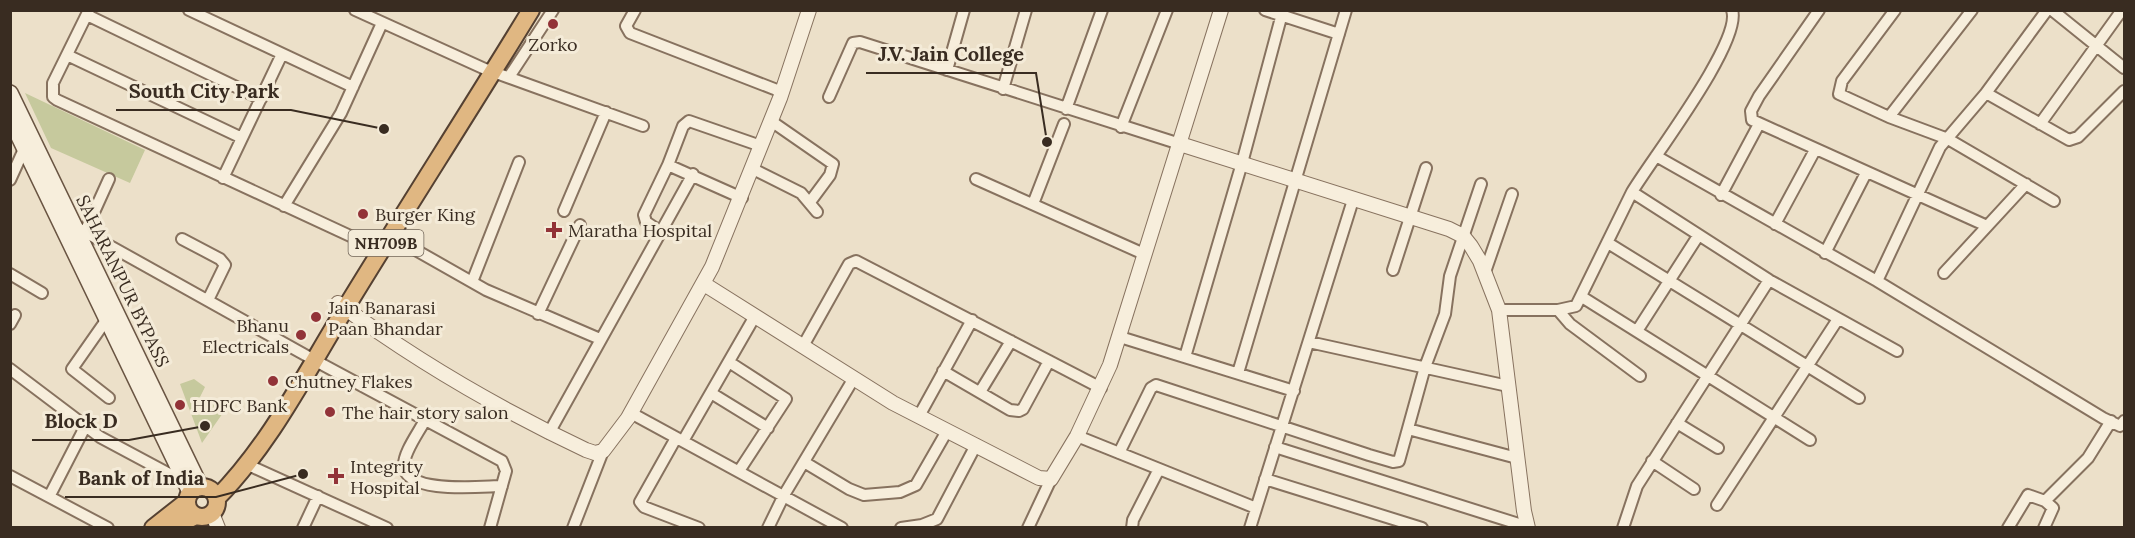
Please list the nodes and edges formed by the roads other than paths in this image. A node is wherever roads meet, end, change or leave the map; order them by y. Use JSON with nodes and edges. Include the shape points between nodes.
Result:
{"nodes":[{"id":1,"x":355,"y":10,"type":"edge"},
{"id":2,"x":520,"y":10,"type":"edge"},
{"id":3,"x":531,"y":10,"type":"edge"},
{"id":4,"x":553,"y":10,"type":"edge"},
{"id":5,"x":635,"y":10,"type":"edge"},
{"id":6,"x":809,"y":10,"type":"edge"},
{"id":7,"x":964,"y":10,"type":"edge"},
{"id":8,"x":1026,"y":10,"type":"edge"},
{"id":9,"x":1102,"y":10,"type":"edge"},
{"id":10,"x":1167,"y":10,"type":"edge"},
{"id":11,"x":1221,"y":10,"type":"edge"},
{"id":12,"x":1265,"y":10,"type":"edge"},
{"id":13,"x":1346,"y":10,"type":"edge"},
{"id":14,"x":1732,"y":10,"type":"edge"},
{"id":15,"x":1819,"y":10,"type":"edge"},
{"id":16,"x":1895,"y":10,"type":"edge"},
{"id":17,"x":1972,"y":10,"type":"edge"},
{"id":18,"x":2047,"y":10,"type":"edge"},
{"id":19,"x":2052,"y":10,"type":"edge"},
{"id":20,"x":2122,"y":10,"type":"edge"},
{"id":21,"x":196,"y":12,"type":"edge"},
{"id":22,"x":88,"y":13,"type":"edge"},
{"id":23,"x":1282,"y":13,"type":"edge"},
{"id":24,"x":382,"y":23,"type":"junction"},
{"id":25,"x":1340,"y":34,"type":"junction"},
{"id":26,"x":2096,"y":46,"type":"junction"},
{"id":27,"x":282,"y":54,"type":"junction"},
{"id":28,"x":67,"y":55,"type":"junction"},
{"id":29,"x":2124,"y":68,"type":"edge"},
{"id":30,"x":946,"y":70,"type":"junction"},
{"id":31,"x":496,"y":73,"type":"junction"},
{"id":32,"x":353,"y":87,"type":"junction"},
{"id":33,"x":1003,"y":89,"type":"junction"},
{"id":34,"x":2124,"y":91,"type":"edge"},
{"id":35,"x":782,"y":92,"type":"junction"},
{"id":36,"x":10,"y":93,"type":"edge"},
{"id":37,"x":1986,"y":93,"type":"junction"},
{"id":38,"x":829,"y":97,"type":"dead end"},
{"id":39,"x":261,"y":99,"type":"junction"},
{"id":40,"x":1066,"y":109,"type":"junction"},
{"id":41,"x":606,"y":112,"type":"junction"},
{"id":42,"x":1889,"y":117,"type":"junction"},
{"id":43,"x":10,"y":118,"type":"edge"},
{"id":44,"x":771,"y":121,"type":"junction"},
{"id":45,"x":1064,"y":124,"type":"dead end"},
{"id":46,"x":1760,"y":124,"type":"junction"},
{"id":47,"x":2040,"y":124,"type":"junction"},
{"id":48,"x":643,"y":126,"type":"dead end"},
{"id":49,"x":1121,"y":127,"type":"junction"},
{"id":50,"x":242,"y":138,"type":"junction"},
{"id":51,"x":1948,"y":139,"type":"junction"},
{"id":52,"x":1180,"y":144,"type":"junction"},
{"id":53,"x":761,"y":146,"type":"junction"},
{"id":54,"x":25,"y":147,"type":"junction"},
{"id":55,"x":1815,"y":150,"type":"junction"},
{"id":56,"x":1656,"y":156,"type":"junction"},
{"id":57,"x":519,"y":162,"type":"dead end"},
{"id":58,"x":1242,"y":164,"type":"junction"},
{"id":59,"x":668,"y":165,"type":"junction"},
{"id":60,"x":1426,"y":168,"type":"dead end"},
{"id":61,"x":753,"y":169,"type":"junction"},
{"id":62,"x":1866,"y":173,"type":"junction"},
{"id":63,"x":693,"y":174,"type":"junction"},
{"id":64,"x":223,"y":178,"type":"junction"},
{"id":65,"x":976,"y":178,"type":"dead end"},
{"id":66,"x":109,"y":179,"type":"dead end"},
{"id":67,"x":10,"y":180,"type":"edge"},
{"id":68,"x":1296,"y":182,"type":"junction"},
{"id":69,"x":1481,"y":184,"type":"dead end"},
{"id":70,"x":2026,"y":184,"type":"junction"},
{"id":71,"x":1632,"y":192,"type":"junction"},
{"id":72,"x":1512,"y":194,"type":"dead end"},
{"id":73,"x":1721,"y":195,"type":"junction"},
{"id":74,"x":1919,"y":195,"type":"junction"},
{"id":75,"x":742,"y":198,"type":"junction"},
{"id":76,"x":1353,"y":200,"type":"junction"},
{"id":77,"x":2054,"y":201,"type":"dead end"},
{"id":78,"x":810,"y":202,"type":"junction"},
{"id":79,"x":1033,"y":204,"type":"junction"},
{"id":80,"x":284,"y":206,"type":"junction"},
{"id":81,"x":564,"y":211,"type":"dead end"},
{"id":82,"x":817,"y":212,"type":"dead end"},
{"id":83,"x":1410,"y":217,"type":"junction"},
{"id":84,"x":1775,"y":224,"type":"junction"},
{"id":85,"x":580,"y":225,"type":"dead end"},
{"id":86,"x":1987,"y":226,"type":"junction"},
{"id":87,"x":80,"y":230,"type":"junction"},
{"id":88,"x":662,"y":232,"type":"junction"},
{"id":89,"x":390,"y":236,"type":"junction"},
{"id":90,"x":1463,"y":236,"type":"junction"},
{"id":91,"x":1698,"y":236,"type":"junction"},
{"id":92,"x":182,"y":239,"type":"dead end"},
{"id":93,"x":1608,"y":243,"type":"junction"},
{"id":94,"x":374,"y":247,"type":"junction"},
{"id":95,"x":1825,"y":253,"type":"junction"},
{"id":96,"x":1144,"y":254,"type":"junction"},
{"id":97,"x":1393,"y":270,"type":"dead end"},
{"id":98,"x":1485,"y":272,"type":"junction"},
{"id":99,"x":1944,"y":273,"type":"dead end"},
{"id":100,"x":10,"y":274,"type":"edge"},
{"id":101,"x":1769,"y":280,"type":"junction"},
{"id":102,"x":1876,"y":281,"type":"junction"},
{"id":103,"x":472,"y":282,"type":"junction"},
{"id":104,"x":1670,"y":282,"type":"junction"},
{"id":105,"x":704,"y":284,"type":"junction"},
{"id":106,"x":42,"y":292,"type":"dead end"},
{"id":107,"x":1582,"y":297,"type":"junction"},
{"id":108,"x":208,"y":300,"type":"junction"},
{"id":109,"x":342,"y":306,"type":"junction"},
{"id":110,"x":1499,"y":310,"type":"junction"},
{"id":111,"x":1558,"y":310,"type":"junction"},
{"id":112,"x":538,"y":314,"type":"junction"},
{"id":113,"x":755,"y":316,"type":"junction"},
{"id":114,"x":107,"y":319,"type":"junction"},
{"id":115,"x":1838,"y":319,"type":"junction"},
{"id":116,"x":972,"y":320,"type":"junction"},
{"id":117,"x":1740,"y":325,"type":"junction"},
{"id":118,"x":1637,"y":331,"type":"junction"},
{"id":119,"x":1119,"y":337,"type":"junction"},
{"id":120,"x":600,"y":339,"type":"junction"},
{"id":121,"x":1011,"y":340,"type":"junction"},
{"id":122,"x":1309,"y":342,"type":"junction"},
{"id":123,"x":802,"y":346,"type":"junction"},
{"id":124,"x":1897,"y":351,"type":"dead end"},
{"id":125,"x":1185,"y":357,"type":"junction"},
{"id":126,"x":310,"y":358,"type":"junction"},
{"id":127,"x":1049,"y":361,"type":"junction"},
{"id":128,"x":729,"y":363,"type":"junction"},
{"id":129,"x":1809,"y":367,"type":"junction"},
{"id":130,"x":1425,"y":368,"type":"junction"},
{"id":131,"x":10,"y":369,"type":"edge"},
{"id":132,"x":943,"y":371,"type":"junction"},
{"id":133,"x":1238,"y":374,"type":"junction"},
{"id":134,"x":1640,"y":376,"type":"dead end"},
{"id":135,"x":1707,"y":376,"type":"junction"},
{"id":136,"x":854,"y":378,"type":"junction"},
{"id":137,"x":1508,"y":386,"type":"junction"},
{"id":138,"x":1101,"y":388,"type":"junction"},
{"id":139,"x":1294,"y":391,"type":"junction"},
{"id":140,"x":980,"y":392,"type":"junction"},
{"id":141,"x":711,"y":393,"type":"junction"},
{"id":142,"x":109,"y":398,"type":"dead end"},
{"id":143,"x":1859,"y":398,"type":"dead end"},
{"id":144,"x":631,"y":413,"type":"junction"},
{"id":145,"x":919,"y":416,"type":"junction"},
{"id":146,"x":1775,"y":418,"type":"junction"},
{"id":147,"x":425,"y":420,"type":"junction"},
{"id":148,"x":1677,"y":423,"type":"junction"},
{"id":149,"x":2120,"y":424,"type":"edge"},
{"id":150,"x":85,"y":427,"type":"junction"},
{"id":151,"x":1282,"y":427,"type":"junction"},
{"id":152,"x":768,"y":428,"type":"junction"},
{"id":153,"x":1408,"y":429,"type":"junction"},
{"id":154,"x":947,"y":431,"type":"junction"},
{"id":155,"x":549,"y":433,"type":"junction"},
{"id":156,"x":1077,"y":436,"type":"junction"},
{"id":157,"x":680,"y":439,"type":"junction"},
{"id":158,"x":1810,"y":440,"type":"dead end"},
{"id":159,"x":976,"y":446,"type":"junction"},
{"id":160,"x":1275,"y":447,"type":"junction"},
{"id":161,"x":1718,"y":448,"type":"dead end"},
{"id":162,"x":603,"y":451,"type":"junction"},
{"id":163,"x":1119,"y":453,"type":"junction"},
{"id":164,"x":1517,"y":458,"type":"junction"},
{"id":165,"x":1652,"y":461,"type":"junction"},
{"id":166,"x":804,"y":462,"type":"junction"},
{"id":167,"x":246,"y":464,"type":"junction"},
{"id":168,"x":1159,"y":469,"type":"junction"},
{"id":169,"x":739,"y":471,"type":"junction"},
{"id":170,"x":10,"y":476,"type":"edge"},
{"id":171,"x":1051,"y":479,"type":"junction"},
{"id":172,"x":1265,"y":479,"type":"junction"},
{"id":173,"x":502,"y":486,"type":"junction"},
{"id":174,"x":1694,"y":489,"type":"dead end"},
{"id":175,"x":50,"y":495,"type":"junction"},
{"id":176,"x":784,"y":495,"type":"junction"},
{"id":177,"x":318,"y":496,"type":"junction"},
{"id":178,"x":2045,"y":501,"type":"junction"},
{"id":179,"x":200,"y":505,"type":"edge"},
{"id":180,"x":1717,"y":505,"type":"dead end"},
{"id":181,"x":1256,"y":508,"type":"junction"},
{"id":182,"x":361,"y":522,"type":"edge"},
{"id":183,"x":1388,"y":523,"type":"edge"},
{"id":184,"x":108,"y":528,"type":"edge"},
{"id":185,"x":153,"y":528,"type":"edge"},
{"id":186,"x":170,"y":528,"type":"edge"},
{"id":187,"x":303,"y":528,"type":"edge"},
{"id":188,"x":387,"y":528,"type":"edge"},
{"id":189,"x":490,"y":528,"type":"edge"},
{"id":190,"x":573,"y":528,"type":"edge"},
{"id":191,"x":699,"y":528,"type":"edge"},
{"id":192,"x":768,"y":528,"type":"edge"},
{"id":193,"x":842,"y":528,"type":"edge"},
{"id":194,"x":901,"y":528,"type":"edge"},
{"id":195,"x":1028,"y":528,"type":"edge"},
{"id":196,"x":1132,"y":528,"type":"edge"},
{"id":197,"x":1250,"y":528,"type":"edge"},
{"id":198,"x":1422,"y":528,"type":"edge"},
{"id":199,"x":1528,"y":528,"type":"edge"},
{"id":200,"x":1623,"y":528,"type":"edge"},
{"id":201,"x":2008,"y":528,"type":"edge"},
{"id":202,"x":2044,"y":528,"type":"edge"}],
"edges":[{"from":1,"to":24,"type":"street"},
{"from":2,"to":31,"type":"highway","number":"NH709B"},
{"from":3,"to":31,"type":"highway","number":"NH709B"},
{"from":4,"to":31,"type":"street"},
{"from":5,"to":35,"type":"street","via":[[626,26],[630,33]]},
{"from":6,"to":35,"type":"street"},
{"from":7,"to":30,"type":"street"},
{"from":8,"to":33,"type":"street"},
{"from":9,"to":40,"type":"street"},
{"from":10,"to":49,"type":"street"},
{"from":11,"to":52,"type":"street"},
{"from":12,"to":23,"type":"street"},
{"from":13,"to":25,"type":"street"},
{"from":14,"to":56,"type":"street","via":[[1734,22],[1729,39]]},
{"from":15,"to":46,"type":"street","via":[[1752,106],[1751,117]]},
{"from":16,"to":42,"type":"street","via":[[1839,88],[1843,98]]},
{"from":17,"to":42,"type":"street"},
{"from":18,"to":37,"type":"street"},
{"from":19,"to":26,"type":"street"},
{"from":20,"to":26,"type":"street"},
{"from":21,"to":27,"type":"street"},
{"from":22,"to":28,"type":"street"},
{"from":22,"to":39,"type":"street"},
{"from":23,"to":25,"type":"street"},
{"from":23,"to":58,"type":"street"},
{"from":24,"to":31,"type":"street"},
{"from":24,"to":32,"type":"street"},
{"from":25,"to":68,"type":"street"},
{"from":26,"to":29,"type":"street"},
{"from":26,"to":47,"type":"street"},
{"from":27,"to":32,"type":"street"},
{"from":27,"to":39,"type":"street"},
{"from":28,"to":50,"type":"street"},
{"from":28,"to":64,"type":"street","via":[[53,83],[53,97]]},
{"from":30,"to":33,"type":"street"},
{"from":30,"to":38,"type":"street","via":[[856,42]]},
{"from":31,"to":41,"type":"street"},
{"from":31,"to":89,"type":"highway","number":"NH709B"},
{"from":31,"to":94,"type":"highway","number":"NH709B"},
{"from":32,"to":80,"type":"street"},
{"from":33,"to":40,"type":"street"},
{"from":34,"to":47,"type":"street","via":[[2074,139],[2063,138]]},
{"from":35,"to":44,"type":"street"},
{"from":36,"to":87,"type":"main road","name":"SAHARANPUR BYPASS"},
{"from":37,"to":47,"type":"street"},
{"from":37,"to":51,"type":"street"},
{"from":39,"to":50,"type":"street"},
{"from":40,"to":49,"type":"street"},
{"from":41,"to":48,"type":"street"},
{"from":41,"to":81,"type":"street"},
{"from":42,"to":51,"type":"street"},
{"from":43,"to":54,"type":"main road"},
{"from":44,"to":53,"type":"street"},
{"from":44,"to":78,"type":"street","via":[[833,165]]},
{"from":45,"to":79,"type":"street"},
{"from":46,"to":55,"type":"street"},
{"from":46,"to":73,"type":"street"},
{"from":49,"to":52,"type":"street"},
{"from":50,"to":64,"type":"street"},
{"from":51,"to":70,"type":"street"},
{"from":51,"to":74,"type":"street","via":[[1934,157]]},
{"from":52,"to":58,"type":"street"},
{"from":52,"to":96,"type":"street"},
{"from":53,"to":59,"type":"street","via":[[689,121],[683,126]]},
{"from":53,"to":61,"type":"street"},
{"from":54,"to":67,"type":"street"},
{"from":54,"to":114,"type":"main road"},
{"from":55,"to":62,"type":"street"},
{"from":55,"to":84,"type":"street"},
{"from":56,"to":71,"type":"street"},
{"from":56,"to":73,"type":"street"},
{"from":57,"to":103,"type":"street"},
{"from":58,"to":68,"type":"street"},
{"from":58,"to":125,"type":"street"},
{"from":59,"to":63,"type":"street"},
{"from":59,"to":88,"type":"street","via":[[644,215],[645,222]]},
{"from":60,"to":83,"type":"street"},
{"from":61,"to":75,"type":"street"},
{"from":61,"to":78,"type":"street","via":[[801,193]]},
{"from":62,"to":74,"type":"street"},
{"from":62,"to":95,"type":"street"},
{"from":63,"to":75,"type":"street"},
{"from":63,"to":88,"type":"street"},
{"from":64,"to":80,"type":"street"},
{"from":65,"to":79,"type":"street"},
{"from":66,"to":87,"type":"street"},
{"from":68,"to":76,"type":"street"},
{"from":68,"to":133,"type":"street"},
{"from":69,"to":90,"type":"street"},
{"from":70,"to":77,"type":"street"},
{"from":70,"to":86,"type":"street"},
{"from":71,"to":91,"type":"street"},
{"from":71,"to":93,"type":"street"},
{"from":72,"to":98,"type":"street"},
{"from":73,"to":84,"type":"street"},
{"from":74,"to":86,"type":"street"},
{"from":74,"to":102,"type":"street"},
{"from":75,"to":105,"type":"street"},
{"from":76,"to":83,"type":"street"},
{"from":76,"to":122,"type":"street"},
{"from":78,"to":82,"type":"street"},
{"from":79,"to":96,"type":"street"},
{"from":80,"to":94,"type":"street"},
{"from":83,"to":90,"type":"street"},
{"from":83,"to":97,"type":"street"},
{"from":84,"to":95,"type":"street"},
{"from":85,"to":112,"type":"street"},
{"from":86,"to":99,"type":"street"},
{"from":87,"to":108,"type":"street"},
{"from":87,"to":179,"type":"main road","name":"SAHARANPUR BYPASS"},
{"from":88,"to":120,"type":"street"},
{"from":89,"to":103,"type":"street"},
{"from":89,"to":109,"type":"highway","number":"NH709B"},
{"from":90,"to":98,"type":"street"},
{"from":90,"to":130,"type":"street","via":[[1448,285],[1445,314]]},
{"from":91,"to":101,"type":"street"},
{"from":91,"to":104,"type":"street"},
{"from":92,"to":108,"type":"street","via":[[225,265]]},
{"from":93,"to":104,"type":"street"},
{"from":93,"to":107,"type":"street"},
{"from":94,"to":109,"type":"highway","number":"NH709B"},
{"from":95,"to":102,"type":"street"},
{"from":96,"to":119,"type":"street"},
{"from":98,"to":110,"type":"street"},
{"from":100,"to":106,"type":"street"},
{"from":101,"to":115,"type":"street"},
{"from":101,"to":117,"type":"street"},
{"from":102,"to":149,"type":"street"},
{"from":103,"to":112,"type":"street"},
{"from":104,"to":117,"type":"street"},
{"from":104,"to":118,"type":"street"},
{"from":105,"to":113,"type":"street"},
{"from":105,"to":144,"type":"street"},
{"from":107,"to":111,"type":"street","via":[[1576,306]]},
{"from":107,"to":118,"type":"street"},
{"from":108,"to":126,"type":"street"},
{"from":109,"to":126,"type":"highway","number":"NH709B"},
{"from":109,"to":155,"type":"street","via":[[460,384]]},
{"from":110,"to":111,"type":"street"},
{"from":110,"to":137,"type":"street"},
{"from":111,"to":134,"type":"street","via":[[1570,324]]},
{"from":112,"to":120,"type":"street"},
{"from":113,"to":123,"type":"street"},
{"from":113,"to":128,"type":"street"},
{"from":114,"to":142,"type":"street","via":[[72,369]]},
{"from":114,"to":179,"type":"main road"},
{"from":115,"to":124,"type":"street"},
{"from":115,"to":129,"type":"street"},
{"from":116,"to":121,"type":"street"},
{"from":116,"to":123,"type":"street","via":[[856,261],[849,264]]},
{"from":116,"to":132,"type":"street"},
{"from":117,"to":129,"type":"street"},
{"from":117,"to":135,"type":"street"},
{"from":118,"to":135,"type":"street"},
{"from":119,"to":125,"type":"street"},
{"from":119,"to":138,"type":"street"},
{"from":120,"to":155,"type":"street"},
{"from":121,"to":127,"type":"street"},
{"from":121,"to":140,"type":"street"},
{"from":122,"to":130,"type":"street"},
{"from":122,"to":139,"type":"street"},
{"from":123,"to":136,"type":"street"},
{"from":125,"to":133,"type":"street"},
{"from":126,"to":147,"type":"street"},
{"from":126,"to":167,"type":"highway","number":"NH709B","via":[[280,417]]},
{"from":126,"to":179,"type":"highway","number":"NH709B","via":[[254,439]]},
{"from":127,"to":138,"type":"street"},
{"from":127,"to":140,"type":"street","via":[[1023,409],[1010,410]]},
{"from":128,"to":141,"type":"street"},
{"from":128,"to":152,"type":"street","via":[[786,397]]},
{"from":129,"to":143,"type":"street"},
{"from":129,"to":146,"type":"street"},
{"from":130,"to":137,"type":"street"},
{"from":130,"to":153,"type":"street"},
{"from":131,"to":150,"type":"street"},
{"from":132,"to":140,"type":"street"},
{"from":132,"to":145,"type":"street"},
{"from":133,"to":139,"type":"street"},
{"from":135,"to":146,"type":"street"},
{"from":135,"to":148,"type":"street"},
{"from":136,"to":145,"type":"street"},
{"from":136,"to":166,"type":"street"},
{"from":137,"to":164,"type":"street"},
{"from":138,"to":156,"type":"street"},
{"from":139,"to":151,"type":"street"},
{"from":141,"to":152,"type":"street"},
{"from":141,"to":157,"type":"street"},
{"from":144,"to":157,"type":"street"},
{"from":144,"to":162,"type":"street"},
{"from":145,"to":154,"type":"street"},
{"from":146,"to":158,"type":"street"},
{"from":146,"to":180,"type":"street"},
{"from":147,"to":173,"type":"street","via":[[502,461],[506,471]]},
{"from":147,"to":173,"type":"street","via":[[404,464],[409,476],[430,486]]},
{"from":148,"to":161,"type":"street"},
{"from":148,"to":165,"type":"street"},
{"from":149,"to":178,"type":"street"},
{"from":150,"to":175,"type":"street"},
{"from":150,"to":179,"type":"street"},
{"from":151,"to":153,"type":"street","via":[[1396,462]]},
{"from":151,"to":160,"type":"street"},
{"from":151,"to":163,"type":"street","via":[[1156,385]]},
{"from":152,"to":169,"type":"street"},
{"from":153,"to":164,"type":"street"},
{"from":154,"to":159,"type":"street"},
{"from":154,"to":166,"type":"street","via":[[916,485],[900,492],[855,492]]},
{"from":155,"to":162,"type":"street","via":[[585,450]]},
{"from":156,"to":163,"type":"street"},
{"from":156,"to":171,"type":"street"},
{"from":157,"to":169,"type":"street"},
{"from":157,"to":191,"type":"street","via":[[640,502]]},
{"from":159,"to":171,"type":"street","via":[[1039,478]]},
{"from":159,"to":194,"type":"street","via":[[937,519]]},
{"from":160,"to":172,"type":"street"},
{"from":160,"to":199,"type":"street"},
{"from":162,"to":190,"type":"street"},
{"from":163,"to":168,"type":"street"},
{"from":164,"to":199,"type":"street"},
{"from":165,"to":174,"type":"street"},
{"from":165,"to":200,"type":"street","via":[[1630,501]]},
{"from":166,"to":176,"type":"street"},
{"from":167,"to":177,"type":"street"},
{"from":167,"to":179,"type":"highway","number":"NH709B"},
{"from":168,"to":181,"type":"street"},
{"from":168,"to":196,"type":"street"},
{"from":169,"to":176,"type":"street"},
{"from":170,"to":175,"type":"street"},
{"from":171,"to":195,"type":"street"},
{"from":172,"to":181,"type":"street"},
{"from":172,"to":183,"type":"street"},
{"from":173,"to":189,"type":"street"},
{"from":175,"to":184,"type":"street"},
{"from":176,"to":192,"type":"street"},
{"from":176,"to":193,"type":"street"},
{"from":177,"to":182,"type":"street"},
{"from":177,"to":187,"type":"street"},
{"from":178,"to":201,"type":"street","via":[[2028,495]]},
{"from":178,"to":202,"type":"street","via":[[2053,508]]},
{"from":179,"to":185,"type":"highway","number":"NH709B"},
{"from":179,"to":186,"type":"highway","number":"NH709B"},
{"from":181,"to":197,"type":"street"},
{"from":182,"to":188,"type":"street"},
{"from":183,"to":198,"type":"street"}]}
